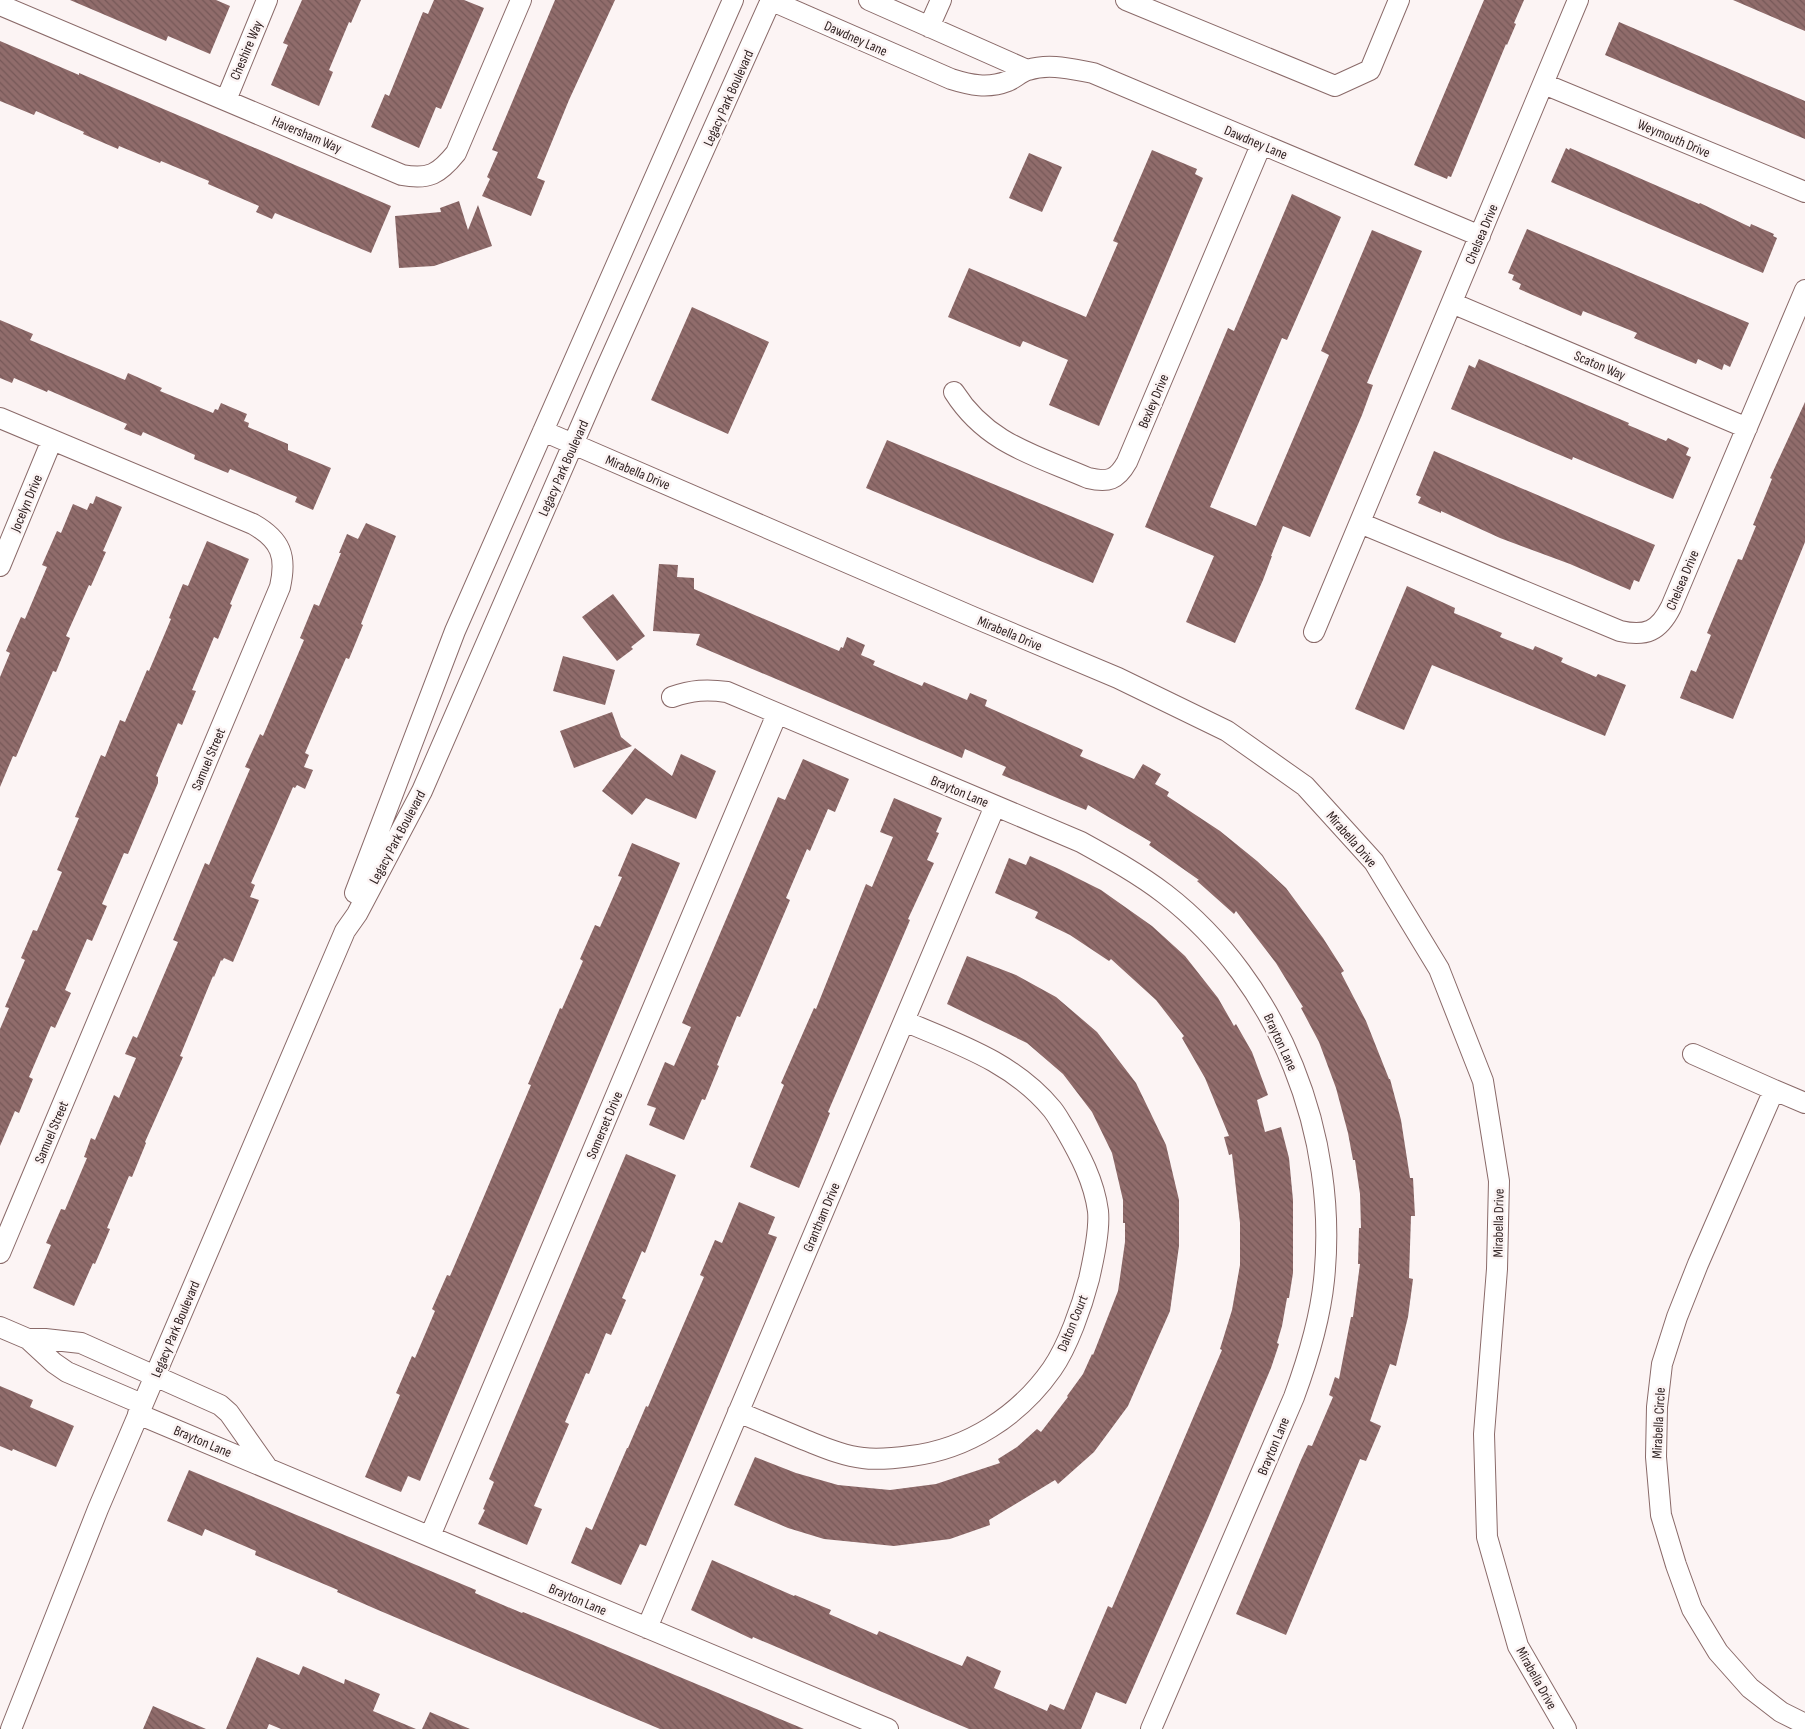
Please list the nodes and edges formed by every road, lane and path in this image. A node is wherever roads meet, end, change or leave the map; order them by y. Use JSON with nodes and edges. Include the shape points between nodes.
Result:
{"nodes":[{"id":1,"x":267,"y":0,"type":"edge"},
{"id":2,"x":521,"y":0,"type":"edge"},
{"id":3,"x":734,"y":0,"type":"edge"},
{"id":4,"x":771,"y":0,"type":"edge"},
{"id":5,"x":869,"y":0,"type":"edge"},
{"id":6,"x":941,"y":0,"type":"edge"},
{"id":7,"x":1126,"y":0,"type":"edge"},
{"id":8,"x":1399,"y":0,"type":"edge"},
{"id":9,"x":1578,"y":0,"type":"edge"},
{"id":10,"x":0,"y":5,"type":"edge"},
{"id":11,"x":929,"y":26,"type":"junction"},
{"id":12,"x":1027,"y":70,"type":"junction"},
{"id":13,"x":1544,"y":84,"type":"junction"},
{"id":14,"x":226,"y":100,"type":"junction"},
{"id":15,"x":1261,"y":145,"type":"junction"},
{"id":16,"x":1805,"y":192,"type":"edge"},
{"id":17,"x":1480,"y":236,"type":"junction"},
{"id":18,"x":1805,"y":290,"type":"edge"},
{"id":19,"x":1452,"y":303,"type":"junction"},
{"id":20,"x":954,"y":392,"type":"dead end"},
{"id":21,"x":0,"y":418,"type":"edge"},
{"id":22,"x":1747,"y":428,"type":"junction"},
{"id":23,"x":543,"y":431,"type":"junction"},
{"id":24,"x":52,"y":440,"type":"junction"},
{"id":25,"x":573,"y":444,"type":"junction"},
{"id":26,"x":1360,"y":523,"type":"junction"},
{"id":27,"x":0,"y":566,"type":"edge"},
{"id":28,"x":1314,"y":632,"type":"dead end"},
{"id":29,"x":672,"y":697,"type":"dead end"},
{"id":30,"x":778,"y":714,"type":"junction"},
{"id":31,"x":995,"y":806,"type":"junction"},
{"id":32,"x":345,"y":931,"type":"junction"},
{"id":33,"x":904,"y":1021,"type":"junction"},
{"id":34,"x":1693,"y":1054,"type":"dead end"},
{"id":35,"x":1774,"y":1090,"type":"junction"},
{"id":36,"x":1805,"y":1103,"type":"edge"},
{"id":37,"x":0,"y":1253,"type":"edge"},
{"id":38,"x":0,"y":1327,"type":"edge"},
{"id":39,"x":28,"y":1339,"type":"junction"},
{"id":40,"x":155,"y":1376,"type":"junction"},
{"id":41,"x":140,"y":1409,"type":"junction"},
{"id":42,"x":738,"y":1412,"type":"junction"},
{"id":43,"x":268,"y":1468,"type":"junction"},
{"id":44,"x":430,"y":1536,"type":"junction"},
{"id":45,"x":647,"y":1628,"type":"junction"},
{"id":46,"x":1805,"y":1724,"type":"edge"},
{"id":47,"x":11,"y":1729,"type":"edge"},
{"id":48,"x":888,"y":1729,"type":"edge"},
{"id":49,"x":1151,"y":1729,"type":"edge"},
{"id":50,"x":1566,"y":1729,"type":"edge"}],
"edges":[{"from":1,"to":14,"type":"street","name":"Cheshire Way"},
{"from":2,"to":14,"type":"street","name":"Haversham Way","via":[[456,154],[434,175],[418,178],[402,175]]},
{"from":3,"to":23,"type":"street","name":"Legacy Park Boulevard"},
{"from":4,"to":12,"type":"street","name":"Dawdney Lane","via":[[964,83],[995,85]]},
{"from":4,"to":25,"type":"street","name":"Legacy Park Boulevard"},
{"from":5,"to":11,"type":"street"},
{"from":6,"to":11,"type":"street"},
{"from":7,"to":8,"type":"street","via":[[1335,86],[1370,70]]},
{"from":9,"to":13,"type":"street","name":"Chelsea Drive"},
{"from":10,"to":14,"type":"street","name":"Haversham Way"},
{"from":11,"to":12,"type":"street"},
{"from":12,"to":15,"type":"street","name":"Dawdney Lane","via":[[1056,66],[1093,73]]},
{"from":13,"to":16,"type":"street","name":"Weymouth Drive"},
{"from":13,"to":17,"type":"street","name":"Chelsea Drive"},
{"from":15,"to":17,"type":"street","name":"Dawdney Lane"},
{"from":15,"to":20,"type":"street","name":"Bexley Drive","via":[[1122,472],[1112,480],[1100,481],[1008,444],[977,422]]},
{"from":17,"to":19,"type":"street","name":"Chelsea Drive"},
{"from":18,"to":22,"type":"street","name":"Chelsea Drive"},
{"from":19,"to":22,"type":"street","name":"Scaton Way"},
{"from":19,"to":26,"type":"street","name":"Chelsea Drive"},
{"from":21,"to":24,"type":"street","name":"Samuel Street"},
{"from":22,"to":26,"type":"street","name":"Chelsea Drive","via":[[1671,607],[1656,628],[1645,633],[1620,631]]},
{"from":23,"to":25,"type":"street","name":"Mirabella Drive"},
{"from":23,"to":32,"type":"street","name":"Legacy Park Boulevard","via":[[455,631],[349,910]]},
{"from":24,"to":27,"type":"street","name":"Jocelyn Drive"},
{"from":24,"to":37,"type":"street","name":"Samuel Street","via":[[265,531],[280,550],[283,575]]},
{"from":25,"to":32,"type":"street","name":"Legacy Park Boulevard","via":[[422,791]]},
{"from":25,"to":50,"type":"street","name":"Mirabella Drive","via":[[1118,678],[1227,731],[1305,786],[1374,862],[1438,969],[1483,1081],[1499,1181],[1498,1269],[1484,1434],[1487,1537],[1518,1646]]},
{"from":26,"to":28,"type":"street","name":"Chelsea Drive"},
{"from":29,"to":30,"type":"street","name":"Brayton Lane","via":[[698,690],[727,692]]},
{"from":30,"to":31,"type":"street","name":"Brayton Lane"},
{"from":30,"to":44,"type":"street","name":"Somerset Drive"},
{"from":31,"to":33,"type":"street","name":"Grantham Drive"},
{"from":31,"to":49,"type":"street","name":"Brayton Lane","via":[[1081,842],[1139,876],[1187,913],[1228,955],[1263,1004],[1284,1046],[1311,1116],[1322,1168],[1326,1252],[1322,1296],[1310,1350],[1294,1397]]},
{"from":32,"to":40,"type":"street","name":"Legacy Park Boulevard"},
{"from":33,"to":42,"type":"street","name":"Grantham Drive"},
{"from":33,"to":42,"type":"street","name":"Dalton Court","via":[[970,1048],[1006,1067],[1053,1110],[1073,1144],[1090,1177],[1098,1213],[1094,1255],[1085,1296],[1068,1337],[1052,1368],[1028,1398],[996,1425],[964,1442],[933,1453],[863,1458],[828,1449]]},
{"from":34,"to":35,"type":"street"},
{"from":35,"to":36,"type":"street"},
{"from":35,"to":46,"type":"street","name":"Mirabella Circle","via":[[1677,1317],[1662,1364],[1656,1457],[1661,1515],[1692,1609],[1718,1652],[1750,1688],[1782,1712]]},
{"from":38,"to":39,"type":"street"},
{"from":39,"to":40,"type":"street","name":"Brayton Lane","via":[[80,1343]]},
{"from":39,"to":41,"type":"street","name":"Brayton Lane","via":[[67,1372]]},
{"from":40,"to":41,"type":"street","name":"Legacy Park Boulevard"},
{"from":40,"to":43,"type":"street","name":"Brayton Lane","via":[[220,1405]]},
{"from":41,"to":43,"type":"street","name":"Brayton Lane"},
{"from":41,"to":47,"type":"street","name":"Legacy Park Boulevard"},
{"from":42,"to":45,"type":"street","name":"Grantham Drive"},
{"from":43,"to":44,"type":"street","name":"Brayton Lane"},
{"from":44,"to":45,"type":"street","name":"Brayton Lane"},
{"from":45,"to":48,"type":"street","name":"Brayton Lane"}]}
